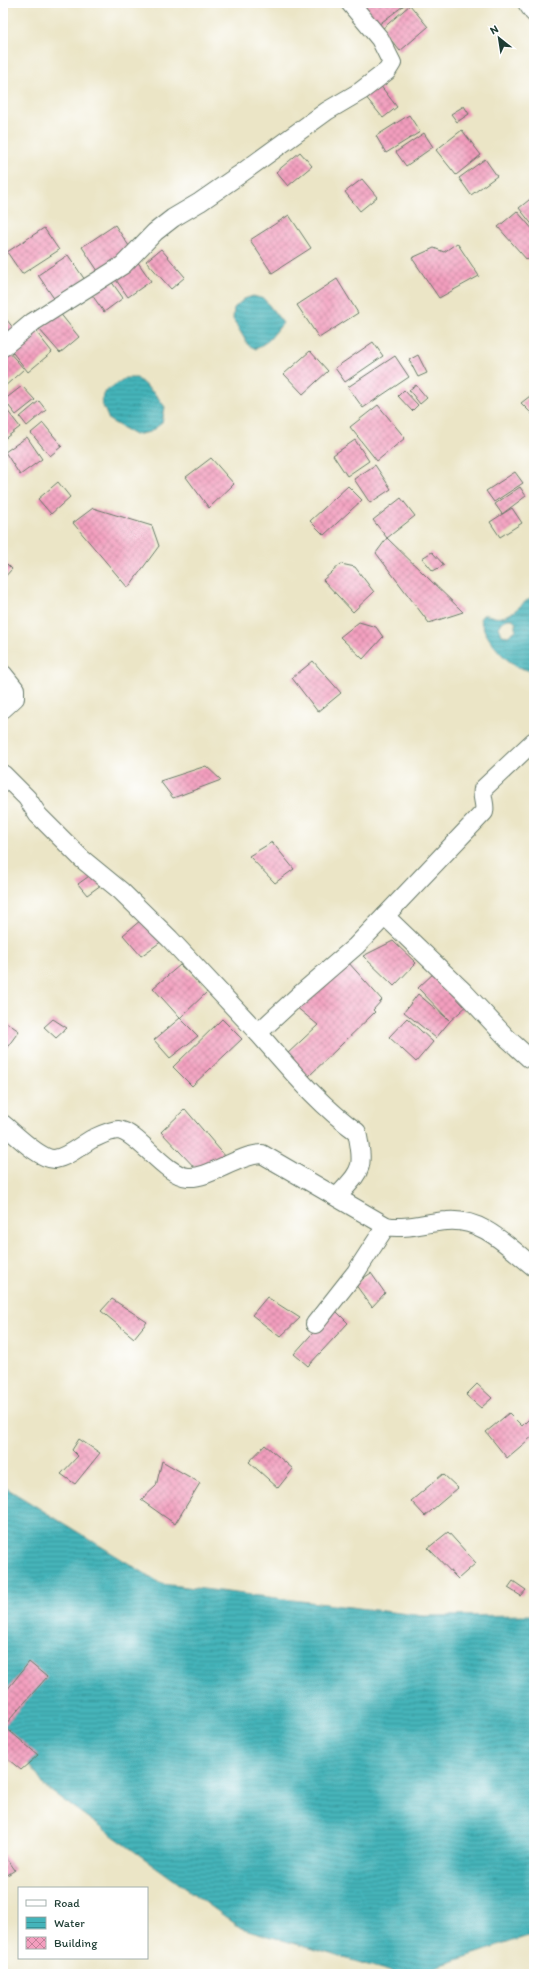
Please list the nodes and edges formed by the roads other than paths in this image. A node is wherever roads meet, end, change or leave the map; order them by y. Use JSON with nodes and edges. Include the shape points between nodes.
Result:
{"nodes":[{"id":1,"x":350,"y":3,"type":"edge"},
{"id":2,"x":527,"y":3,"type":"edge"},
{"id":3,"x":534,"y":13,"type":"edge"},
{"id":4,"x":3,"y":347,"type":"edge"},
{"id":5,"x":3,"y":674,"type":"edge"},
{"id":6,"x":3,"y":709,"type":"edge"},
{"id":7,"x":534,"y":741,"type":"edge"},
{"id":8,"x":3,"y":774,"type":"edge"},
{"id":9,"x":385,"y":916,"type":"junction"},
{"id":10,"x":258,"y":1033,"type":"junction"},
{"id":11,"x":534,"y":1058,"type":"edge"},
{"id":12,"x":3,"y":1124,"type":"edge"},
{"id":13,"x":337,"y":1197,"type":"junction"},
{"id":14,"x":386,"y":1226,"type":"junction"},
{"id":15,"x":534,"y":1267,"type":"edge"},
{"id":16,"x":314,"y":1324,"type":"dead end"}],
"edges":[{"from":1,"to":4,"type":"street","via":[[380,39],[392,63],[387,71],[200,202],[173,218],[155,232],[123,265],[33,322]]},
{"from":2,"to":3,"type":"street"},
{"from":5,"to":6,"type":"street","via":[[15,689],[15,698]]},
{"from":7,"to":9,"type":"street","via":[[483,789],[482,796],[486,805],[484,812]]},
{"from":8,"to":10,"type":"street","via":[[82,859],[121,891],[170,939]]},
{"from":9,"to":10,"type":"street","via":[[356,946]]},
{"from":9,"to":11,"type":"street","via":[[464,992],[507,1038],[529,1058]]},
{"from":10,"to":13,"type":"street","via":[[319,1101],[357,1132],[362,1155],[358,1173]]},
{"from":12,"to":13,"type":"street","via":[[41,1156],[54,1159],[66,1155],[98,1136],[118,1130],[129,1135],[177,1174],[188,1177],[201,1175],[250,1154],[262,1154]]},
{"from":13,"to":14,"type":"street"},
{"from":14,"to":15,"type":"street","via":[[399,1229],[447,1221],[468,1221],[500,1239]]},
{"from":14,"to":16,"type":"street","via":[[356,1272]]}]}
